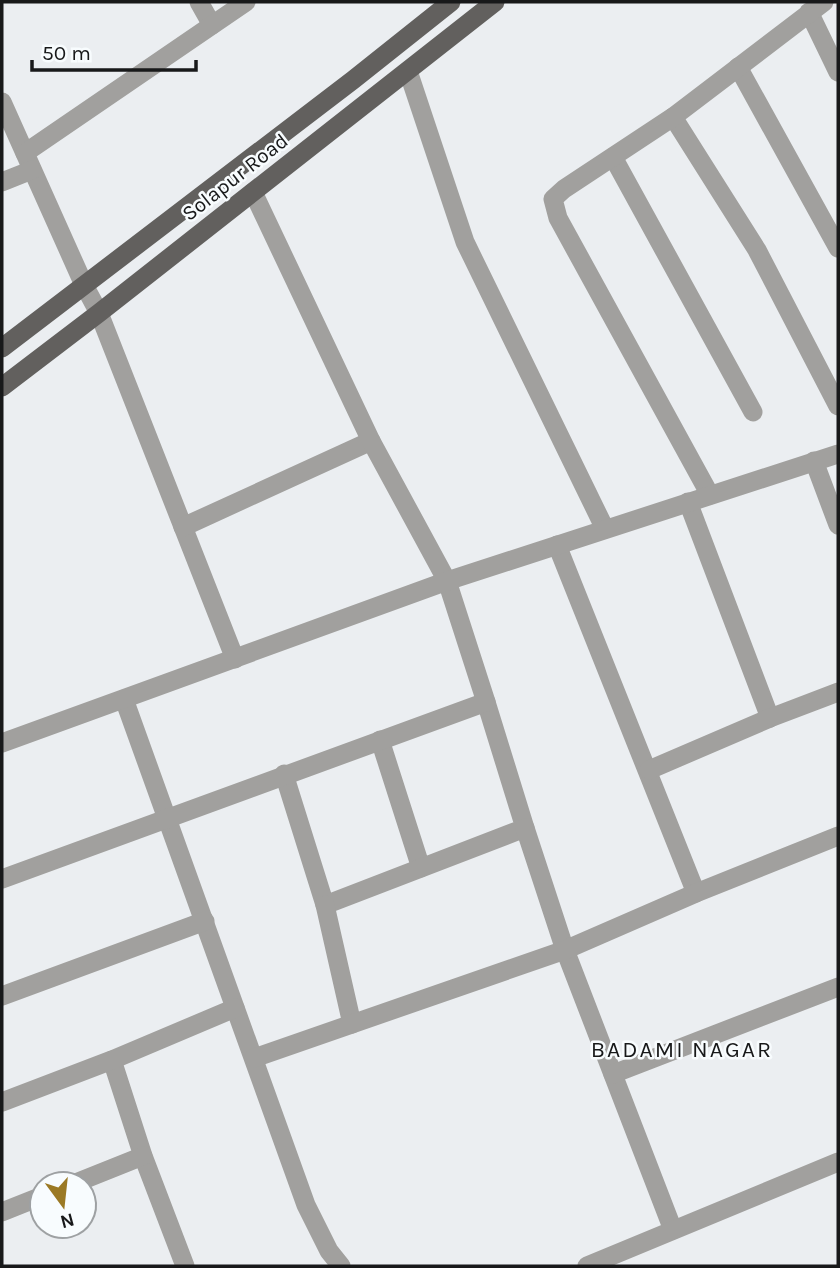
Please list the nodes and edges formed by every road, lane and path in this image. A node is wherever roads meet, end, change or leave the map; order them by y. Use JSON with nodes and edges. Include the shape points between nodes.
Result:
{"nodes":[{"id":1,"x":199,"y":2,"type":"edge"},
{"id":2,"x":246,"y":2,"type":"edge"},
{"id":3,"x":450,"y":2,"type":"edge"},
{"id":4,"x":495,"y":2,"type":"edge"},
{"id":5,"x":816,"y":7,"type":"edge"},
{"id":6,"x":212,"y":24,"type":"junction"},
{"id":7,"x":738,"y":66,"type":"junction"},
{"id":8,"x":408,"y":71,"type":"junction"},
{"id":9,"x":838,"y":72,"type":"edge"},
{"id":10,"x":2,"y":102,"type":"edge"},
{"id":11,"x":673,"y":117,"type":"junction"},
{"id":12,"x":613,"y":157,"type":"junction"},
{"id":13,"x":28,"y":161,"type":"junction"},
{"id":14,"x":2,"y":182,"type":"edge"},
{"id":15,"x":253,"y":192,"type":"junction"},
{"id":16,"x":838,"y":248,"type":"edge"},
{"id":17,"x":84,"y":285,"type":"junction"},
{"id":18,"x":99,"y":313,"type":"junction"},
{"id":19,"x":2,"y":348,"type":"edge"},
{"id":20,"x":2,"y":387,"type":"edge"},
{"id":21,"x":838,"y":406,"type":"edge"},
{"id":22,"x":753,"y":412,"type":"dead end"},
{"id":23,"x":371,"y":441,"type":"junction"},
{"id":24,"x":838,"y":454,"type":"edge"},
{"id":25,"x":814,"y":461,"type":"junction"},
{"id":26,"x":710,"y":495,"type":"junction"},
{"id":27,"x":688,"y":502,"type":"junction"},
{"id":28,"x":838,"y":524,"type":"edge"},
{"id":29,"x":183,"y":527,"type":"junction"},
{"id":30,"x":606,"y":530,"type":"junction"},
{"id":31,"x":557,"y":545,"type":"junction"},
{"id":32,"x":447,"y":582,"type":"junction"},
{"id":33,"x":235,"y":659,"type":"junction"},
{"id":34,"x":838,"y":692,"type":"edge"},
{"id":35,"x":124,"y":699,"type":"junction"},
{"id":36,"x":486,"y":702,"type":"junction"},
{"id":37,"x":770,"y":718,"type":"junction"},
{"id":38,"x":380,"y":740,"type":"junction"},
{"id":39,"x":2,"y":743,"type":"edge"},
{"id":40,"x":649,"y":770,"type":"junction"},
{"id":41,"x":284,"y":774,"type":"junction"},
{"id":42,"x":168,"y":817,"type":"junction"},
{"id":43,"x":525,"y":828,"type":"junction"},
{"id":44,"x":838,"y":836,"type":"edge"},
{"id":45,"x":421,"y":869,"type":"junction"},
{"id":46,"x":2,"y":879,"type":"edge"},
{"id":47,"x":696,"y":892,"type":"junction"},
{"id":48,"x":326,"y":905,"type":"junction"},
{"id":49,"x":205,"y":921,"type":"junction"},
{"id":50,"x":565,"y":950,"type":"junction"},
{"id":51,"x":838,"y":987,"type":"edge"},
{"id":52,"x":2,"y":996,"type":"edge"},
{"id":53,"x":235,"y":1008,"type":"junction"},
{"id":54,"x":352,"y":1024,"type":"junction"},
{"id":55,"x":254,"y":1058,"type":"junction"},
{"id":56,"x":112,"y":1060,"type":"junction"},
{"id":57,"x":614,"y":1074,"type":"junction"},
{"id":58,"x":2,"y":1102,"type":"edge"},
{"id":59,"x":143,"y":1156,"type":"junction"},
{"id":60,"x":838,"y":1161,"type":"edge"},
{"id":61,"x":98,"y":1174,"type":"edge"},
{"id":62,"x":28,"y":1202,"type":"edge"},
{"id":63,"x":2,"y":1212,"type":"edge"},
{"id":64,"x":673,"y":1230,"type":"junction"},
{"id":65,"x":185,"y":1266,"type":"edge"},
{"id":66,"x":341,"y":1266,"type":"edge"},
{"id":67,"x":587,"y":1266,"type":"edge"}],
"edges":[{"from":1,"to":6,"type":"street"},
{"from":2,"to":6,"type":"street"},
{"from":3,"to":17,"type":"main road"},
{"from":4,"to":8,"type":"main road","name":"Solapur Road"},
{"from":5,"to":7,"type":"street"},
{"from":5,"to":9,"type":"street"},
{"from":6,"to":13,"type":"street"},
{"from":7,"to":11,"type":"street"},
{"from":7,"to":16,"type":"street"},
{"from":8,"to":15,"type":"main road","name":"Solapur Road"},
{"from":8,"to":30,"type":"street","via":[[465,242]]},
{"from":10,"to":13,"type":"street"},
{"from":11,"to":12,"type":"street"},
{"from":11,"to":21,"type":"street","via":[[757,250]]},
{"from":12,"to":22,"type":"street"},
{"from":12,"to":26,"type":"street","via":[[553,199],[558,218]]},
{"from":13,"to":14,"type":"street"},
{"from":13,"to":17,"type":"street"},
{"from":15,"to":18,"type":"main road","name":"Solapur Road"},
{"from":15,"to":23,"type":"street"},
{"from":17,"to":18,"type":"street"},
{"from":17,"to":19,"type":"main road"},
{"from":18,"to":20,"type":"main road","name":"Solapur Road"},
{"from":18,"to":29,"type":"street"},
{"from":23,"to":29,"type":"street"},
{"from":23,"to":32,"type":"street"},
{"from":24,"to":25,"type":"street"},
{"from":25,"to":26,"type":"street"},
{"from":25,"to":28,"type":"street"},
{"from":26,"to":27,"type":"street"},
{"from":27,"to":30,"type":"street"},
{"from":27,"to":37,"type":"street"},
{"from":29,"to":33,"type":"street"},
{"from":30,"to":31,"type":"street"},
{"from":31,"to":32,"type":"street"},
{"from":31,"to":40,"type":"street"},
{"from":32,"to":33,"type":"street"},
{"from":32,"to":36,"type":"street"},
{"from":33,"to":35,"type":"street"},
{"from":34,"to":37,"type":"street"},
{"from":35,"to":39,"type":"street"},
{"from":35,"to":42,"type":"street"},
{"from":36,"to":38,"type":"street"},
{"from":36,"to":43,"type":"street"},
{"from":37,"to":40,"type":"street"},
{"from":38,"to":41,"type":"street"},
{"from":38,"to":45,"type":"street"},
{"from":40,"to":47,"type":"street"},
{"from":41,"to":42,"type":"street"},
{"from":41,"to":48,"type":"street"},
{"from":42,"to":46,"type":"street"},
{"from":42,"to":49,"type":"street"},
{"from":43,"to":45,"type":"street"},
{"from":43,"to":50,"type":"street"},
{"from":44,"to":47,"type":"street"},
{"from":45,"to":48,"type":"street"},
{"from":47,"to":50,"type":"street"},
{"from":48,"to":54,"type":"street"},
{"from":49,"to":52,"type":"street"},
{"from":49,"to":53,"type":"street"},
{"from":50,"to":54,"type":"street"},
{"from":50,"to":57,"type":"street"},
{"from":51,"to":57,"type":"street"},
{"from":53,"to":55,"type":"street"},
{"from":53,"to":56,"type":"street"},
{"from":54,"to":55,"type":"street"},
{"from":55,"to":66,"type":"street","via":[[306,1205]]},
{"from":56,"to":58,"type":"street"},
{"from":56,"to":59,"type":"street"},
{"from":57,"to":64,"type":"street"},
{"from":59,"to":61,"type":"street"},
{"from":59,"to":65,"type":"street"},
{"from":60,"to":64,"type":"street"},
{"from":62,"to":63,"type":"street"},
{"from":64,"to":67,"type":"street"}]}
